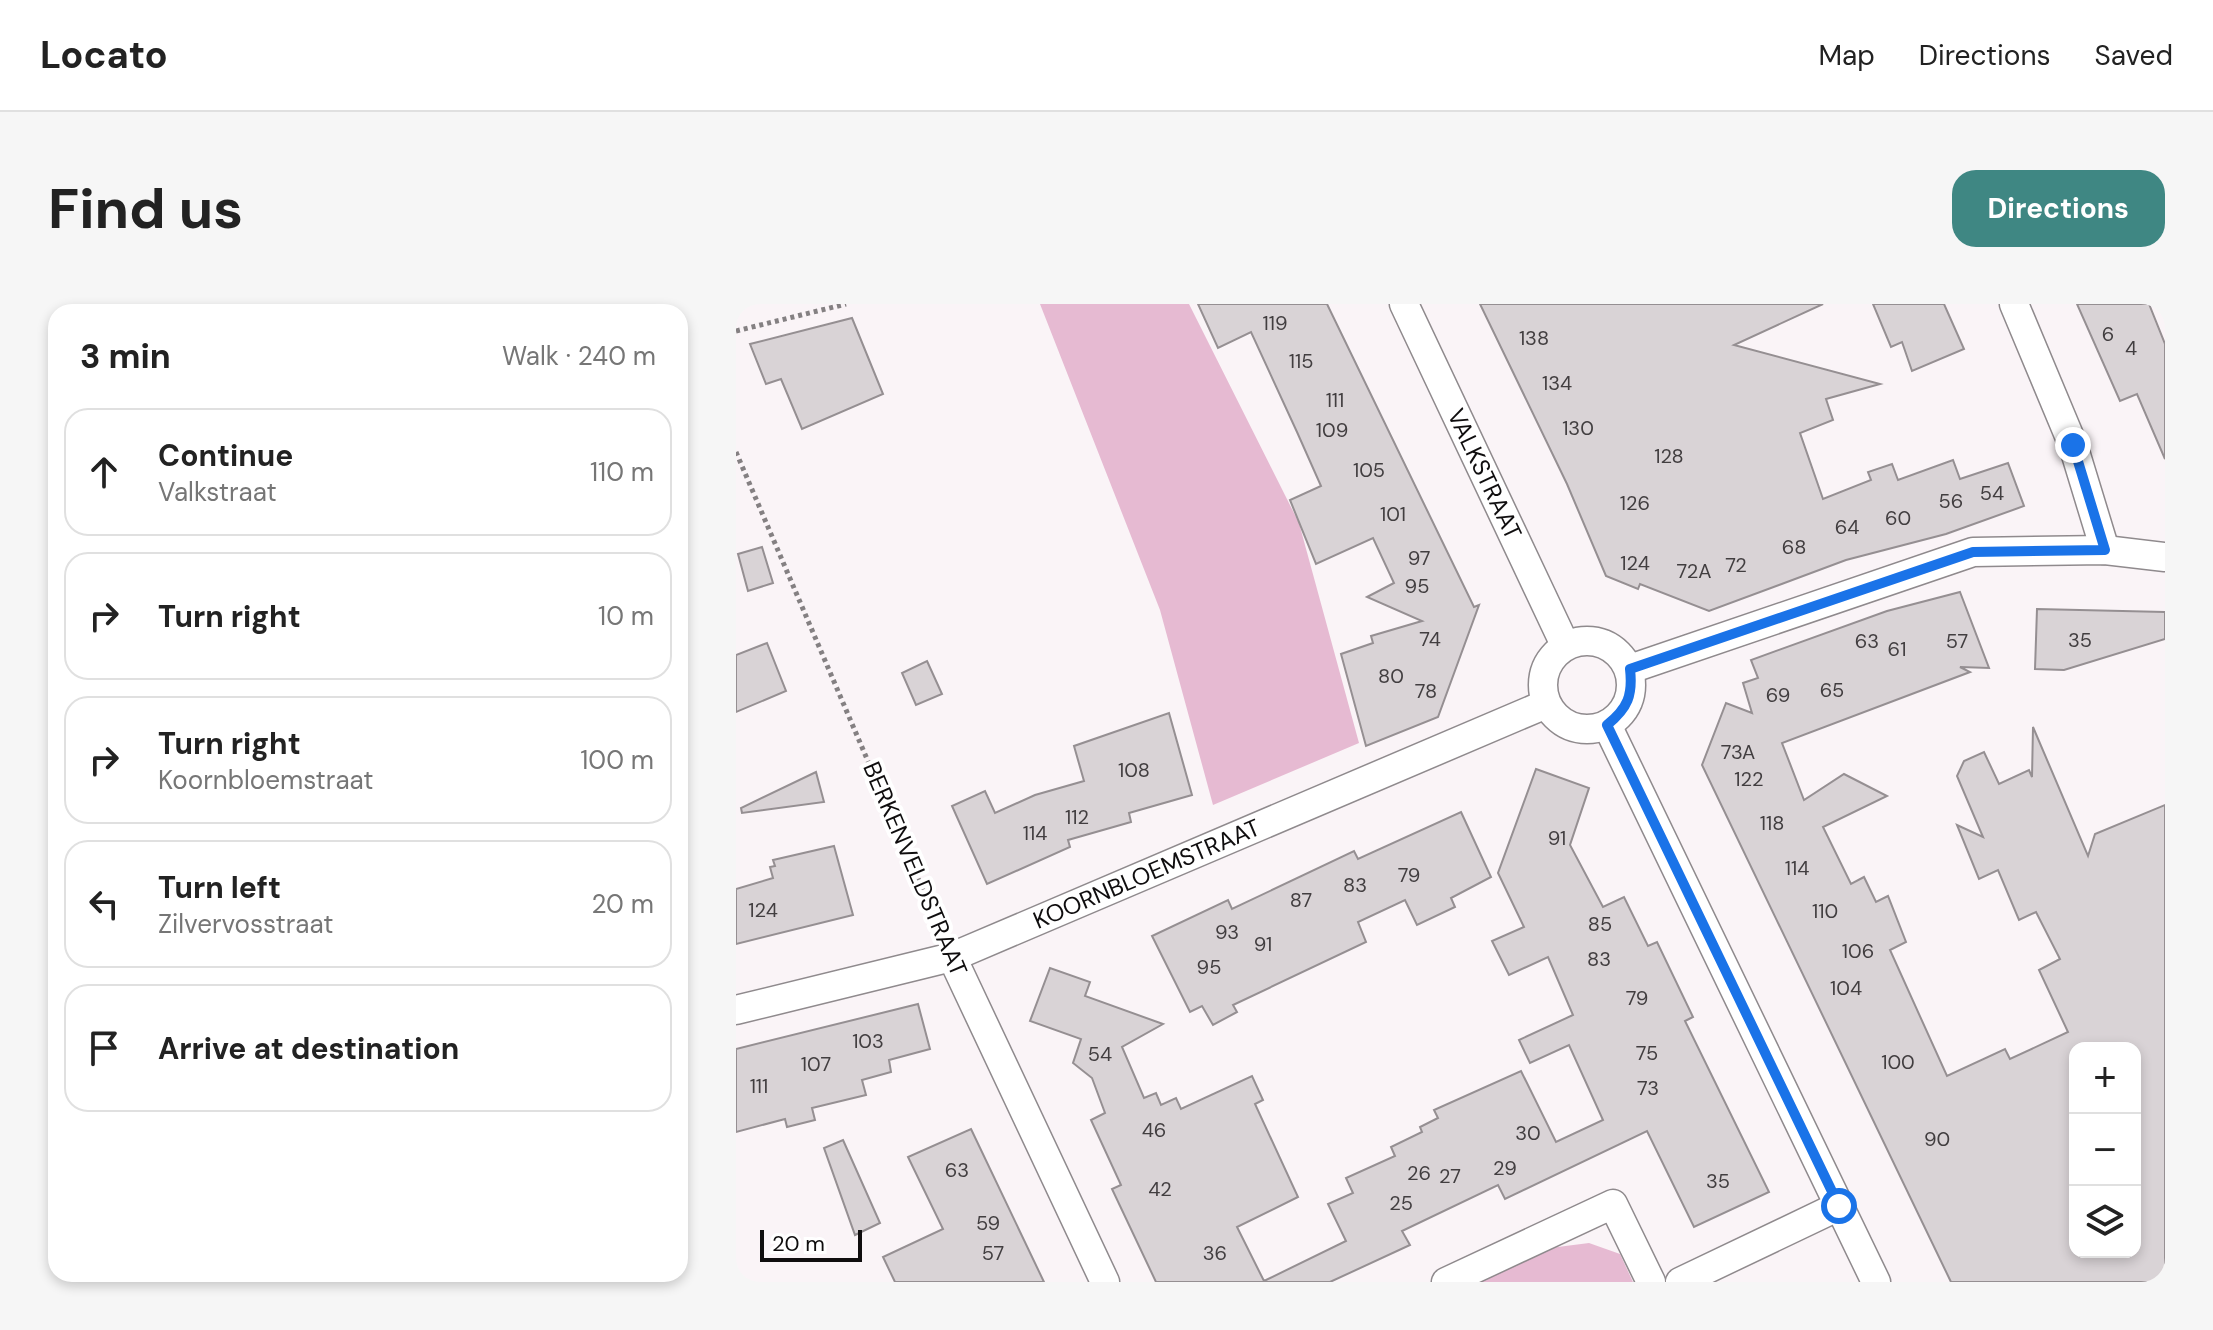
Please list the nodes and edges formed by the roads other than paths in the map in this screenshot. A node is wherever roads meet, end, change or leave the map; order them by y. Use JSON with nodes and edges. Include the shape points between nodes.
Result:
{"nodes":[{"id":1,"x":1404,"y":304,"type":"edge"},
{"id":2,"x":2014,"y":304,"type":"edge"},
{"id":3,"x":2105,"y":550,"type":"junction"},
{"id":4,"x":2165,"y":557,"type":"edge"},
{"id":5,"x":1565,"y":645,"type":"junction"},
{"id":6,"x":1630,"y":669,"type":"junction"},
{"id":7,"x":1546,"y":704,"type":"junction"},
{"id":8,"x":1607,"y":725,"type":"junction"},
{"id":9,"x":952,"y":957,"type":"junction"},
{"id":10,"x":736,"y":1010,"type":"edge"},
{"id":11,"x":1839,"y":1206,"type":"junction"},
{"id":12,"x":1105,"y":1282,"type":"edge"},
{"id":13,"x":1446,"y":1282,"type":"edge"},
{"id":14,"x":1651,"y":1282,"type":"edge"},
{"id":15,"x":1680,"y":1282,"type":"edge"},
{"id":16,"x":1876,"y":1282,"type":"edge"}],
"edges":[{"from":1,"to":5,"type":"street","name":"VALKSTRAAT"},
{"from":2,"to":3,"type":"street","via":[[2073,445]]},
{"from":3,"to":4,"type":"street"},
{"from":3,"to":6,"type":"street","via":[[1973,552]]},
{"from":5,"to":6,"type":"street","via":[[1592,639],[1615,649]]},
{"from":5,"to":7,"type":"street","via":[[1550,658],[1541,680]]},
{"from":6,"to":8,"type":"street","via":[[1632,691],[1624,711]]},
{"from":7,"to":8,"type":"street","via":[[1561,722],[1584,730]]},
{"from":7,"to":9,"type":"street","name":"KOORNBLOEMSTRAAT"},
{"from":8,"to":11,"type":"street"},
{"from":9,"to":10,"type":"street","name":"KOORNBLOEMSTRAAT"},
{"from":9,"to":12,"type":"street","name":"BERKENVELDSTRAAT"},
{"from":11,"to":15,"type":"street"},
{"from":11,"to":16,"type":"street"},
{"from":13,"to":14,"type":"street","via":[[1613,1204]]}]}
